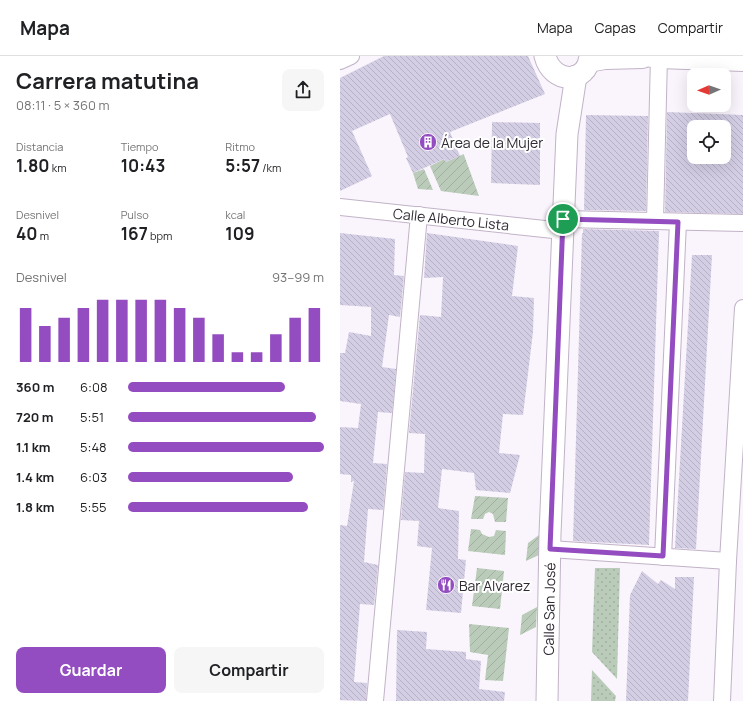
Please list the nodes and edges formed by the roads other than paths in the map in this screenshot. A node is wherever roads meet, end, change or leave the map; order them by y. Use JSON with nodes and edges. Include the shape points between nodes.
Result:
{"nodes":[{"id":1,"x":351,"y":56,"type":"edge"},
{"id":2,"x":545,"y":56,"type":"edge"},
{"id":3,"x":632,"y":56,"type":"edge"},
{"id":4,"x":657,"y":58,"type":"edge"},
{"id":5,"x":340,"y":61,"type":"edge"},
{"id":6,"x":743,"y":63,"type":"edge"},
{"id":7,"x":578,"y":68,"type":"edge"},
{"id":8,"x":340,"y":207,"type":"edge"},
{"id":9,"x":419,"y":215,"type":"junction"},
{"id":10,"x":656,"y":221,"type":"junction"},
{"id":11,"x":678,"y":222,"type":"junction"},
{"id":12,"x":743,"y":223,"type":"edge"},
{"id":13,"x":563,"y":225,"type":"junction"},
{"id":14,"x":743,"y":308,"type":"edge"},
{"id":15,"x":550,"y":549,"type":"junction"},
{"id":16,"x":663,"y":556,"type":"junction"},
{"id":17,"x":728,"y":561,"type":"junction"},
{"id":18,"x":375,"y":701,"type":"edge"},
{"id":19,"x":547,"y":701,"type":"edge"},
{"id":20,"x":722,"y":701,"type":"edge"}],
"edges":[{"from":1,"to":5,"type":"street"},
{"from":2,"to":7,"type":"main road","via":[[550,70]]},
{"from":3,"to":4,"type":"street"},
{"from":4,"to":6,"type":"street"},
{"from":4,"to":7,"type":"street","via":[[605,61]]},
{"from":4,"to":10,"type":"street"},
{"from":7,"to":13,"type":"main road","name":"Calle San José","via":[[563,92],[567,134]]},
{"from":8,"to":9,"type":"street","name":"Calle Alberto Lista"},
{"from":9,"to":13,"type":"street","name":"Calle Alberto Lista"},
{"from":9,"to":18,"type":"street"},
{"from":10,"to":11,"type":"street","name":"Calle Alberto Lista"},
{"from":10,"to":13,"type":"street","name":"Calle Alberto Lista"},
{"from":11,"to":12,"type":"street","name":"Calle Alberto Lista"},
{"from":11,"to":16,"type":"street"},
{"from":13,"to":15,"type":"main road","name":"Calle San José"},
{"from":14,"to":17,"type":"street"},
{"from":15,"to":16,"type":"street"},
{"from":15,"to":19,"type":"main road","name":"Calle San José"},
{"from":16,"to":17,"type":"street"},
{"from":17,"to":20,"type":"street"}]}
